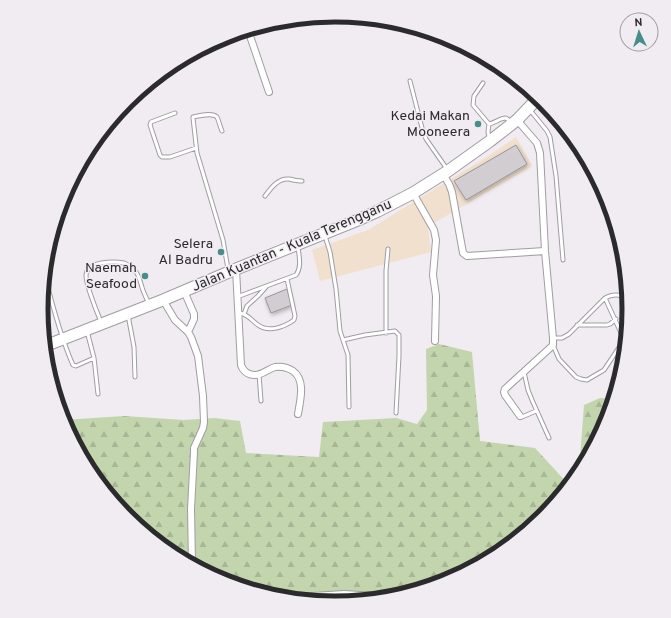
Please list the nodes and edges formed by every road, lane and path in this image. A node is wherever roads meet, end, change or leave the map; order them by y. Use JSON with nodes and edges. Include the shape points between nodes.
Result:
{"nodes":[{"id":1,"x":250,"y":35,"type":"edge"},
{"id":2,"x":410,"y":81,"type":"dead end"},
{"id":3,"x":483,"y":83,"type":"dead end"},
{"id":4,"x":268,"y":92,"type":"dead end"},
{"id":5,"x":534,"y":102,"type":"edge"},
{"id":6,"x":529,"y":108,"type":"junction"},
{"id":7,"x":175,"y":113,"type":"dead end"},
{"id":8,"x":515,"y":121,"type":"junction"},
{"id":9,"x":489,"y":124,"type":"junction"},
{"id":10,"x":222,"y":130,"type":"dead end"},
{"id":11,"x":490,"y":141,"type":"junction"},
{"id":12,"x":196,"y":148,"type":"junction"},
{"id":13,"x":446,"y":172,"type":"junction"},
{"id":14,"x":302,"y":181,"type":"dead end"},
{"id":15,"x":414,"y":193,"type":"junction"},
{"id":16,"x":265,"y":196,"type":"dead end"},
{"id":17,"x":324,"y":234,"type":"junction"},
{"id":18,"x":298,"y":245,"type":"junction"},
{"id":19,"x":388,"y":249,"type":"dead end"},
{"id":20,"x":545,"y":251,"type":"junction"},
{"id":21,"x":562,"y":260,"type":"dead end"},
{"id":22,"x":232,"y":271,"type":"junction"},
{"id":23,"x":287,"y":279,"type":"junction"},
{"id":24,"x":266,"y":286,"type":"junction"},
{"id":25,"x":49,"y":291,"type":"edge"},
{"id":26,"x":184,"y":292,"type":"junction"},
{"id":27,"x":237,"y":296,"type":"junction"},
{"id":28,"x":622,"y":297,"type":"edge"},
{"id":29,"x":605,"y":298,"type":"junction"},
{"id":30,"x":163,"y":300,"type":"junction"},
{"id":31,"x":150,"y":305,"type":"junction"},
{"id":32,"x":241,"y":313,"type":"junction"},
{"id":33,"x":128,"y":314,"type":"junction"},
{"id":34,"x":616,"y":319,"type":"junction"},
{"id":35,"x":102,"y":324,"type":"junction"},
{"id":36,"x":577,"y":325,"type":"junction"},
{"id":37,"x":87,"y":330,"type":"junction"},
{"id":38,"x":188,"y":332,"type":"junction"},
{"id":39,"x":386,"y":333,"type":"junction"},
{"id":40,"x":621,"y":333,"type":"edge"},
{"id":41,"x":553,"y":338,"type":"junction"},
{"id":42,"x":63,"y":339,"type":"junction"},
{"id":43,"x":343,"y":340,"type":"junction"},
{"id":44,"x":435,"y":341,"type":"dead end"},
{"id":45,"x":51,"y":344,"type":"edge"},
{"id":46,"x":553,"y":345,"type":"junction"},
{"id":47,"x":620,"y":346,"type":"edge"},
{"id":48,"x":94,"y":358,"type":"junction"},
{"id":49,"x":524,"y":372,"type":"junction"},
{"id":50,"x":259,"y":374,"type":"junction"},
{"id":51,"x":135,"y":377,"type":"dead end"},
{"id":52,"x":98,"y":394,"type":"dead end"},
{"id":53,"x":261,"y":401,"type":"dead end"},
{"id":54,"x":349,"y":407,"type":"dead end"},
{"id":55,"x":536,"y":411,"type":"junction"},
{"id":56,"x":396,"y":413,"type":"dead end"},
{"id":57,"x":298,"y":414,"type":"dead end"},
{"id":58,"x":520,"y":416,"type":"joint"},
{"id":59,"x":549,"y":438,"type":"dead end"},
{"id":60,"x":192,"y":558,"type":"edge"},
{"id":61,"x":321,"y":595,"type":"edge"},
{"id":62,"x":351,"y":595,"type":"edge"}],
"edges":[{"from":1,"to":4,"type":"street"},
{"from":2,"to":13,"type":"lane","via":[[426,139]]},
{"from":3,"to":9,"type":"lane","via":[[474,96],[473,105]]},
{"from":5,"to":6,"type":"highway","name":"Jalan Kuantan - Kuala Terengganu"},
{"from":6,"to":8,"type":"highway","name":"Jalan Kuantan - Kuala Terengganu"},
{"from":6,"to":21,"type":"lane","via":[[550,137]]},
{"from":7,"to":12,"type":"lane","via":[[151,122],[160,155],[170,157]]},
{"from":8,"to":9,"type":"lane","via":[[503,118]]},
{"from":8,"to":11,"type":"highway","name":"Jalan Kuantan - Kuala Terengganu"},
{"from":8,"to":20,"type":"street","via":[[537,143],[540,153]]},
{"from":9,"to":11,"type":"lane"},
{"from":10,"to":12,"type":"lane","via":[[215,116],[193,117]]},
{"from":11,"to":13,"type":"highway","name":"Jalan Kuantan - Kuala Terengganu"},
{"from":12,"to":22,"type":"lane"},
{"from":13,"to":15,"type":"highway","name":"Jalan Kuantan - Kuala Terengganu"},
{"from":13,"to":20,"type":"street","via":[[463,253],[467,256]]},
{"from":14,"to":16,"type":"lane","via":[[277,182]]},
{"from":15,"to":17,"type":"highway","name":"Jalan Kuantan - Kuala Terengganu"},
{"from":15,"to":44,"type":"street","via":[[434,230],[436,240],[433,275],[436,296]]},
{"from":17,"to":18,"type":"highway","name":"Jalan Kuantan - Kuala Terengganu"},
{"from":17,"to":43,"type":"lane","via":[[330,252]]},
{"from":18,"to":22,"type":"highway","name":"Jalan Kuantan - Kuala Terengganu"},
{"from":18,"to":23,"type":"lane","via":[[299,271]]},
{"from":19,"to":39,"type":"lane"},
{"from":20,"to":41,"type":"street"},
{"from":22,"to":26,"type":"highway","name":"Jalan Kuantan - Kuala Terengganu"},
{"from":22,"to":27,"type":"street"},
{"from":23,"to":24,"type":"lane"},
{"from":23,"to":32,"type":"lane","via":[[294,320],[269,330]]},
{"from":24,"to":27,"type":"lane"},
{"from":24,"to":32,"type":"lane"},
{"from":25,"to":42,"type":"lane"},
{"from":26,"to":30,"type":"highway","name":"Jalan Kuantan - Kuala Terengganu"},
{"from":26,"to":38,"type":"street","via":[[194,314]]},
{"from":27,"to":32,"type":"street"},
{"from":28,"to":29,"type":"lane","via":[[614,294]]},
{"from":29,"to":34,"type":"lane"},
{"from":29,"to":36,"type":"lane"},
{"from":30,"to":31,"type":"highway","name":"Jalan Kuantan - Kuala Terengganu"},
{"from":30,"to":38,"type":"street","via":[[175,320]]},
{"from":31,"to":33,"type":"highway","name":"Jalan Kuantan - Kuala Terengganu"},
{"from":31,"to":35,"type":"lane","via":[[136,273],[129,266],[109,262],[96,265],[86,275]]},
{"from":32,"to":50,"type":"street","via":[[242,369],[249,374]]},
{"from":33,"to":35,"type":"highway","name":"Jalan Kuantan - Kuala Terengganu"},
{"from":33,"to":51,"type":"lane","via":[[134,347]]},
{"from":34,"to":36,"type":"lane","via":[[608,325]]},
{"from":34,"to":40,"type":"lane"},
{"from":35,"to":37,"type":"highway","name":"Jalan Kuantan - Kuala Terengganu"},
{"from":36,"to":41,"type":"lane","via":[[562,338]]},
{"from":37,"to":42,"type":"highway","name":"Jalan Kuantan - Kuala Terengganu"},
{"from":37,"to":48,"type":"lane"},
{"from":38,"to":60,"type":"street","via":[[198,356],[204,416],[203,428],[194,448]]},
{"from":39,"to":43,"type":"lane"},
{"from":39,"to":56,"type":"lane","via":[[395,331],[399,335]]},
{"from":41,"to":46,"type":"street"},
{"from":42,"to":45,"type":"highway","name":"Jalan Kuantan - Kuala Terengganu"},
{"from":42,"to":48,"type":"lane","via":[[73,365]]},
{"from":43,"to":54,"type":"lane","via":[[348,355]]},
{"from":46,"to":47,"type":"lane","via":[[559,358],[576,377],[586,380],[604,370]]},
{"from":46,"to":49,"type":"street"},
{"from":48,"to":52,"type":"lane"},
{"from":49,"to":55,"type":"lane"},
{"from":49,"to":58,"type":"street","via":[[504,392]]},
{"from":50,"to":53,"type":"lane"},
{"from":50,"to":57,"type":"street","via":[[280,367],[296,373],[301,396]]},
{"from":55,"to":58,"type":"lane"},
{"from":55,"to":59,"type":"lane"},
{"from":61,"to":62,"type":"street"}]}
